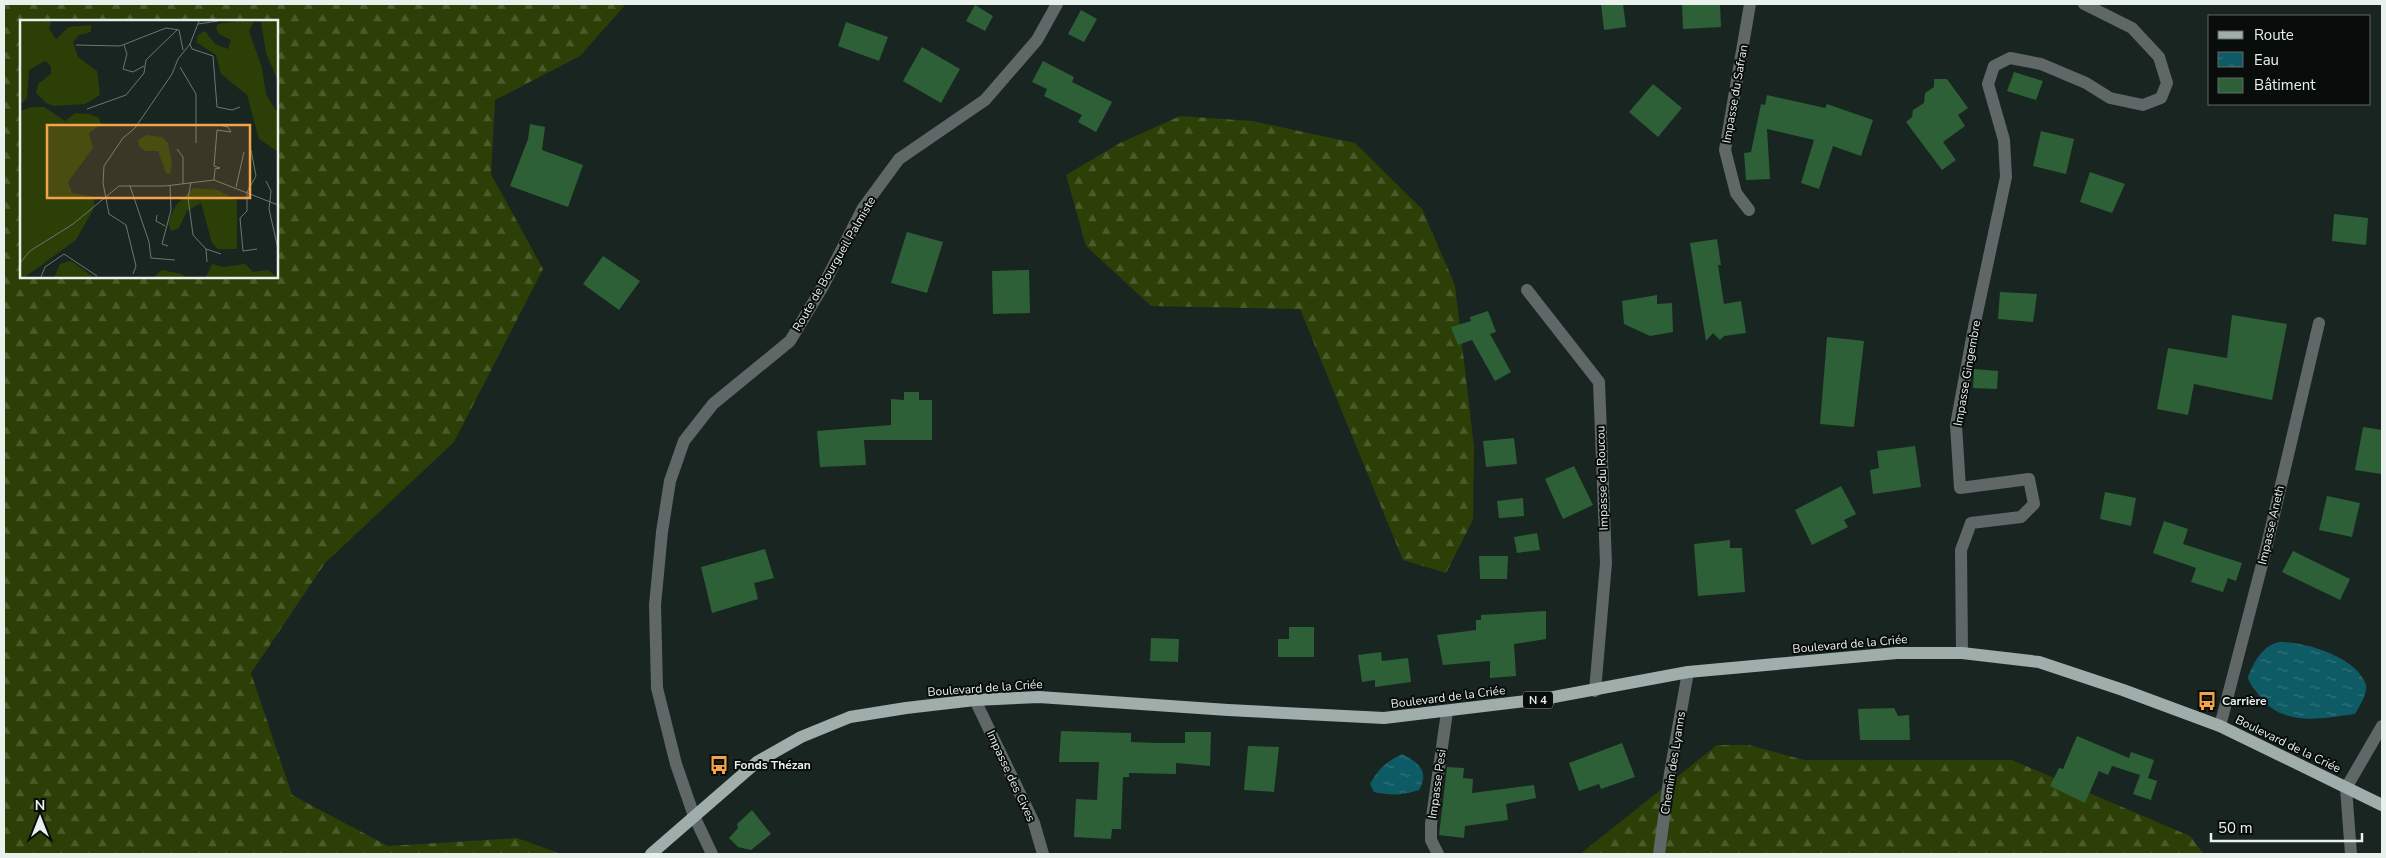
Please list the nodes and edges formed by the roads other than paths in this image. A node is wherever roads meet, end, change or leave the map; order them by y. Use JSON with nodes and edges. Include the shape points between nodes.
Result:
{"nodes":[{"id":1,"x":1057,"y":4,"type":"edge"},
{"id":2,"x":1750,"y":4,"type":"edge"},
{"id":3,"x":2084,"y":4,"type":"edge"},
{"id":4,"x":1749,"y":210,"type":"dead end"},
{"id":5,"x":1527,"y":290,"type":"dead end"},
{"id":6,"x":2319,"y":323,"type":"dead end"},
{"id":7,"x":1962,"y":653,"type":"junction"},
{"id":8,"x":1688,"y":672,"type":"junction"},
{"id":9,"x":1595,"y":690,"type":"junction"},
{"id":10,"x":975,"y":700,"type":"junction"},
{"id":11,"x":1447,"y":712,"type":"junction"},
{"id":12,"x":2220,"y":726,"type":"junction"},
{"id":13,"x":2382,"y":726,"type":"edge"},
{"id":14,"x":2346,"y":788,"type":"junction"},
{"id":15,"x":2382,"y":805,"type":"edge"},
{"id":16,"x":694,"y":816,"type":"junction"},
{"id":17,"x":651,"y":854,"type":"edge"},
{"id":18,"x":712,"y":854,"type":"edge"},
{"id":19,"x":1043,"y":854,"type":"edge"},
{"id":20,"x":1438,"y":854,"type":"edge"},
{"id":21,"x":1659,"y":854,"type":"edge"},
{"id":22,"x":2351,"y":854,"type":"edge"}],
"edges":[{"from":1,"to":16,"type":"street","name":"Route de Bourgueil Palmiste","via":[[1037,40],[985,100],[899,159],[863,208],[822,288],[790,341],[713,404],[684,441],[670,481],[662,532],[655,605],[657,688],[676,764]]},
{"from":2,"to":4,"type":"street","name":"Impasse du Safran","via":[[1725,150],[1736,193]]},
{"from":3,"to":7,"type":"street","name":"Impasse Gingembre","via":[[2132,28],[2159,57],[2168,83],[2161,98],[2143,106],[2110,98],[2086,83],[2041,64],[2010,58],[1994,66],[1988,84],[2004,140],[2006,177],[1956,425],[1960,488],[2029,479],[2034,504],[2022,517],[1971,523],[1961,550]]},
{"from":5,"to":9,"type":"street","name":"Impasse du Roucou","via":[[1599,382],[1606,563]]},
{"from":6,"to":12,"type":"street","name":"Impasse Aneth"},
{"from":7,"to":8,"type":"main road","name":"Boulevard de la Criée","number":"N 4","via":[[1898,653]]},
{"from":7,"to":12,"type":"main road","name":"Boulevard de la Criée","number":"N 4","via":[[2039,662]]},
{"from":8,"to":9,"type":"main road","name":"Boulevard de la Criée","number":"N 4"},
{"from":8,"to":21,"type":"street","name":"Chemin des Lyanns"},
{"from":9,"to":11,"type":"main road","name":"Boulevard de la Criée","number":"N 4"},
{"from":10,"to":11,"type":"main road","name":"Boulevard de la Criée","number":"N 4","via":[[1039,697],[1384,718]]},
{"from":10,"to":16,"type":"main road","name":"Boulevard de la Criée","number":"N 4","via":[[850,717],[801,737],[757,762]]},
{"from":10,"to":19,"type":"street","name":"Impasse des Cives","via":[[1034,823]]},
{"from":11,"to":20,"type":"street","name":"Impasse Pesi","via":[[1431,824],[1431,840]]},
{"from":12,"to":14,"type":"main road","name":"Boulevard de la Criée","number":"N 4"},
{"from":13,"to":14,"type":"street"},
{"from":14,"to":15,"type":"main road","name":"Boulevard de la Criée","number":"N 4"},
{"from":14,"to":22,"type":"street"},
{"from":16,"to":17,"type":"main road","name":"Boulevard de la Criée","number":"N 4"},
{"from":16,"to":18,"type":"street","name":"Route de Bourgueil Palmiste"}]}
